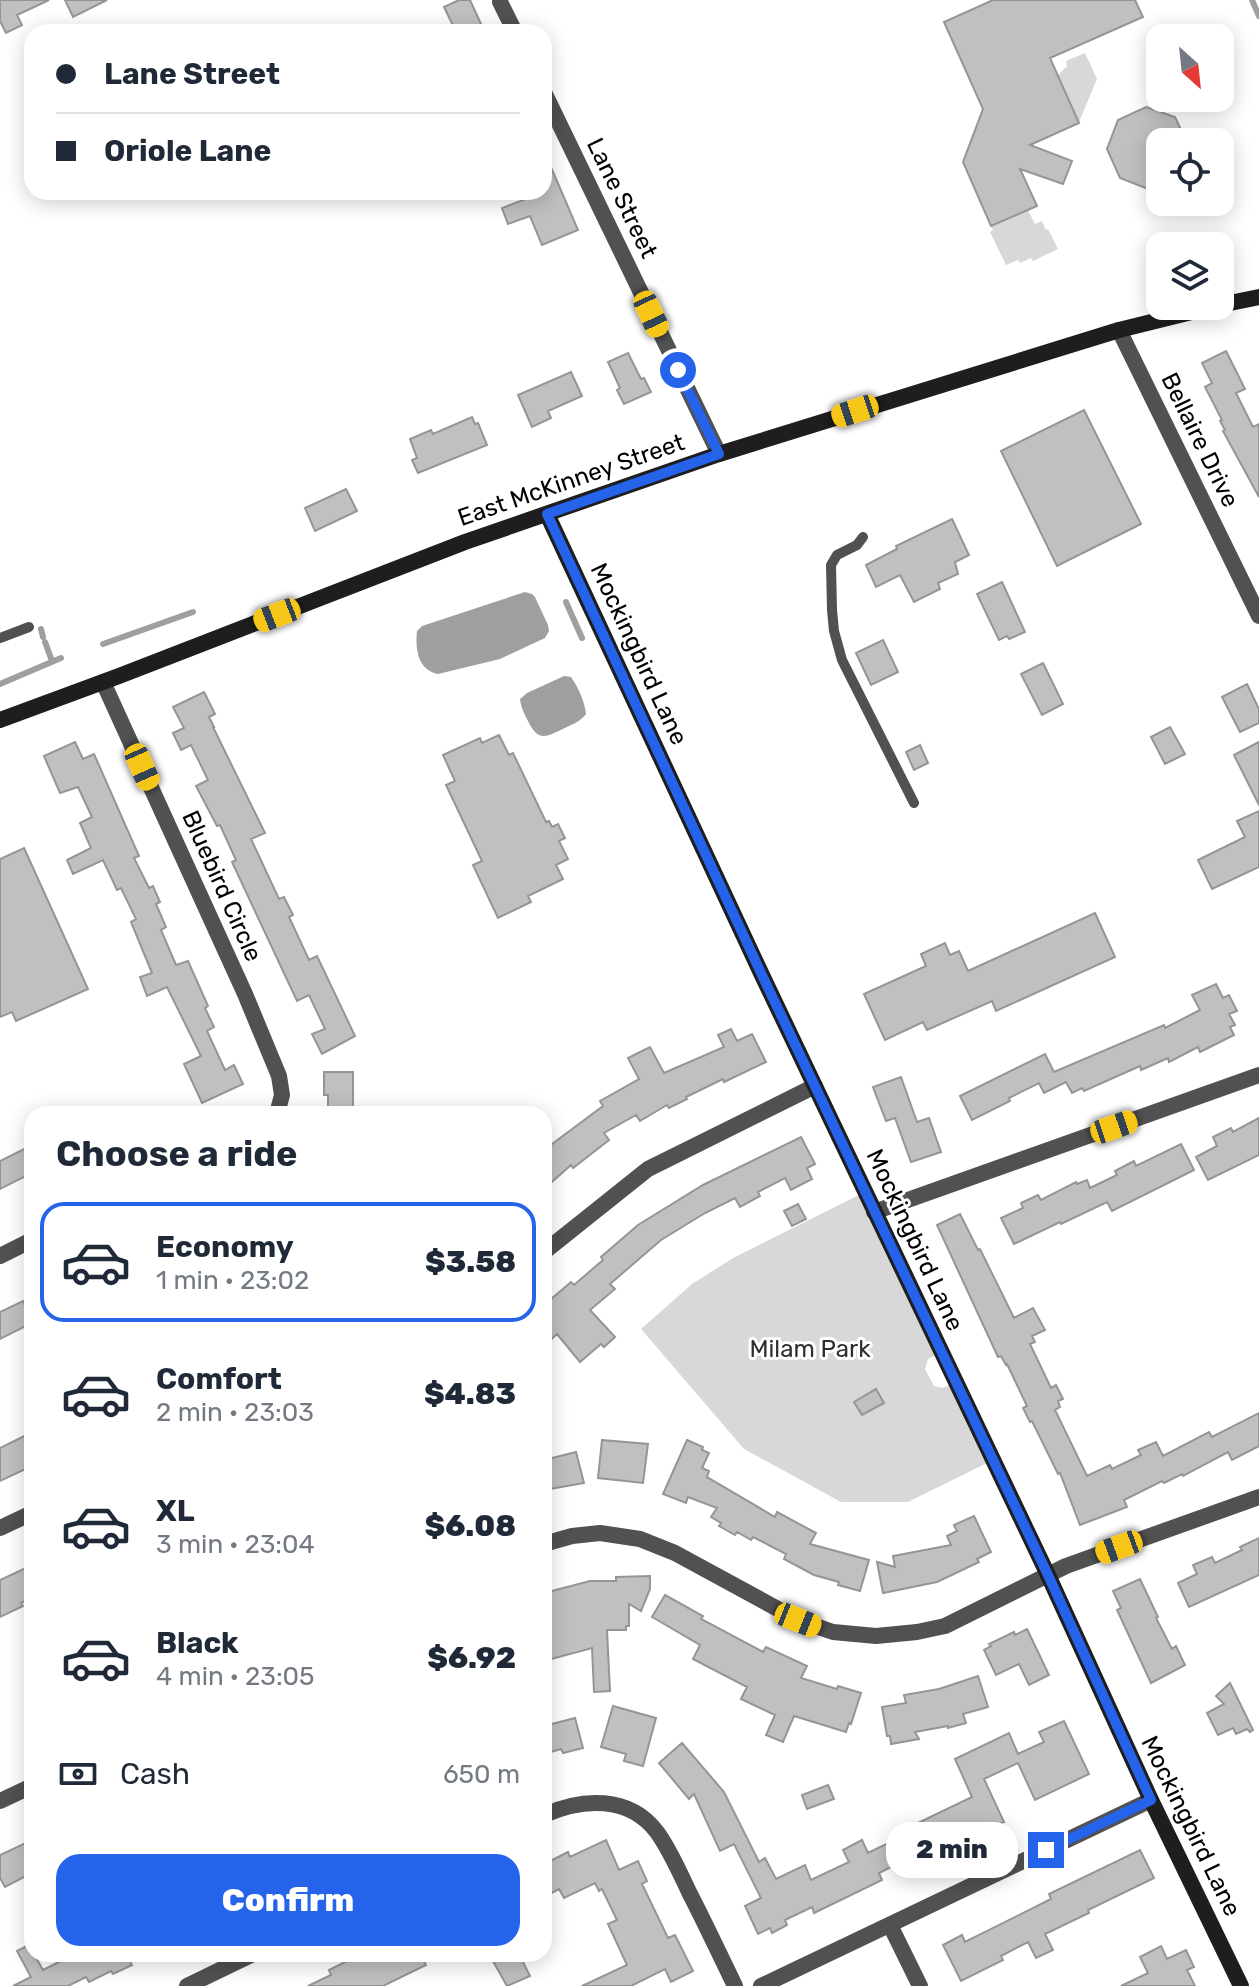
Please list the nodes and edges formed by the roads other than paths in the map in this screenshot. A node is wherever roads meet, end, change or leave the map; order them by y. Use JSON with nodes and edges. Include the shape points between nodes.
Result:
{"nodes":[{"id":1,"x":500,"y":2,"type":"edge"},
{"id":2,"x":511,"y":24,"type":"edge"},
{"id":3,"x":552,"y":109,"type":"edge"},
{"id":4,"x":1259,"y":297,"type":"edge"},
{"id":5,"x":1234,"y":302,"type":"edge"},
{"id":6,"x":1160,"y":320,"type":"edge"},
{"id":7,"x":1119,"y":330,"type":"junction"},
{"id":8,"x":719,"y":454,"type":"junction"},
{"id":9,"x":547,"y":514,"type":"junction"},
{"id":10,"x":863,"y":537,"type":"dead end"},
{"id":11,"x":1259,"y":616,"type":"edge"},
{"id":12,"x":29,"y":627,"type":"dead end"},
{"id":13,"x":0,"y":638,"type":"edge"},
{"id":14,"x":103,"y":682,"type":"junction"},
{"id":15,"x":0,"y":720,"type":"edge"},
{"id":16,"x":914,"y":803,"type":"dead end"},
{"id":17,"x":1259,"y":1075,"type":"edge"},
{"id":18,"x":815,"y":1086,"type":"junction"},
{"id":19,"x":280,"y":1106,"type":"edge"},
{"id":20,"x":874,"y":1212,"type":"junction"},
{"id":21,"x":24,"y":1244,"type":"edge"},
{"id":22,"x":552,"y":1245,"type":"edge"},
{"id":23,"x":0,"y":1256,"type":"edge"},
{"id":24,"x":1259,"y":1497,"type":"edge"},
{"id":25,"x":24,"y":1517,"type":"edge"},
{"id":26,"x":0,"y":1528,"type":"edge"},
{"id":27,"x":552,"y":1541,"type":"edge"},
{"id":28,"x":1048,"y":1575,"type":"junction"},
{"id":29,"x":24,"y":1790,"type":"edge"},
{"id":30,"x":1151,"y":1800,"type":"junction"},
{"id":31,"x":0,"y":1801,"type":"edge"},
{"id":32,"x":552,"y":1812,"type":"edge"},
{"id":33,"x":890,"y":1925,"type":"junction"},
{"id":34,"x":236,"y":1962,"type":"edge"},
{"id":35,"x":187,"y":1986,"type":"edge"},
{"id":36,"x":735,"y":1986,"type":"edge"},
{"id":37,"x":761,"y":1986,"type":"edge"},
{"id":38,"x":920,"y":1986,"type":"edge"},
{"id":39,"x":1241,"y":1986,"type":"edge"}],
"edges":[{"from":1,"to":2,"type":"street"},
{"from":3,"to":8,"type":"street","name":"Lane Street"},
{"from":4,"to":5,"type":"street","name":"East McKinney Street"},
{"from":6,"to":7,"type":"street","name":"East McKinney Street"},
{"from":7,"to":8,"type":"street","name":"East McKinney Street"},
{"from":7,"to":11,"type":"street","name":"Bellaire Drive"},
{"from":8,"to":9,"type":"street","name":"East McKinney Street"},
{"from":9,"to":14,"type":"street","name":"East McKinney Street"},
{"from":9,"to":18,"type":"street","name":"Mockingbird Lane"},
{"from":10,"to":16,"type":"lane","via":[[831,565],[834,631],[842,660]]},
{"from":12,"to":13,"type":"lane"},
{"from":14,"to":15,"type":"street","name":"East McKinney Street"},
{"from":14,"to":19,"type":"street","name":"Bluebird Circle","via":[[245,994],[279,1076]]},
{"from":17,"to":20,"type":"street"},
{"from":18,"to":20,"type":"street","name":"Mockingbird Lane"},
{"from":18,"to":22,"type":"street","via":[[648,1169]]},
{"from":20,"to":28,"type":"street","name":"Mockingbird Lane"},
{"from":21,"to":23,"type":"street"},
{"from":24,"to":28,"type":"street"},
{"from":25,"to":26,"type":"street"},
{"from":27,"to":28,"type":"street","via":[[582,1534],[640,1539],[798,1620],[853,1635],[945,1626]]},
{"from":28,"to":30,"type":"street","name":"Mockingbird Lane"},
{"from":29,"to":31,"type":"street"},
{"from":30,"to":33,"type":"street"},
{"from":30,"to":39,"type":"street","name":"Mockingbird Lane"},
{"from":32,"to":36,"type":"street","via":[[603,1802],[651,1825]]},
{"from":33,"to":37,"type":"street"},
{"from":33,"to":38,"type":"street"},
{"from":34,"to":35,"type":"street"}]}
